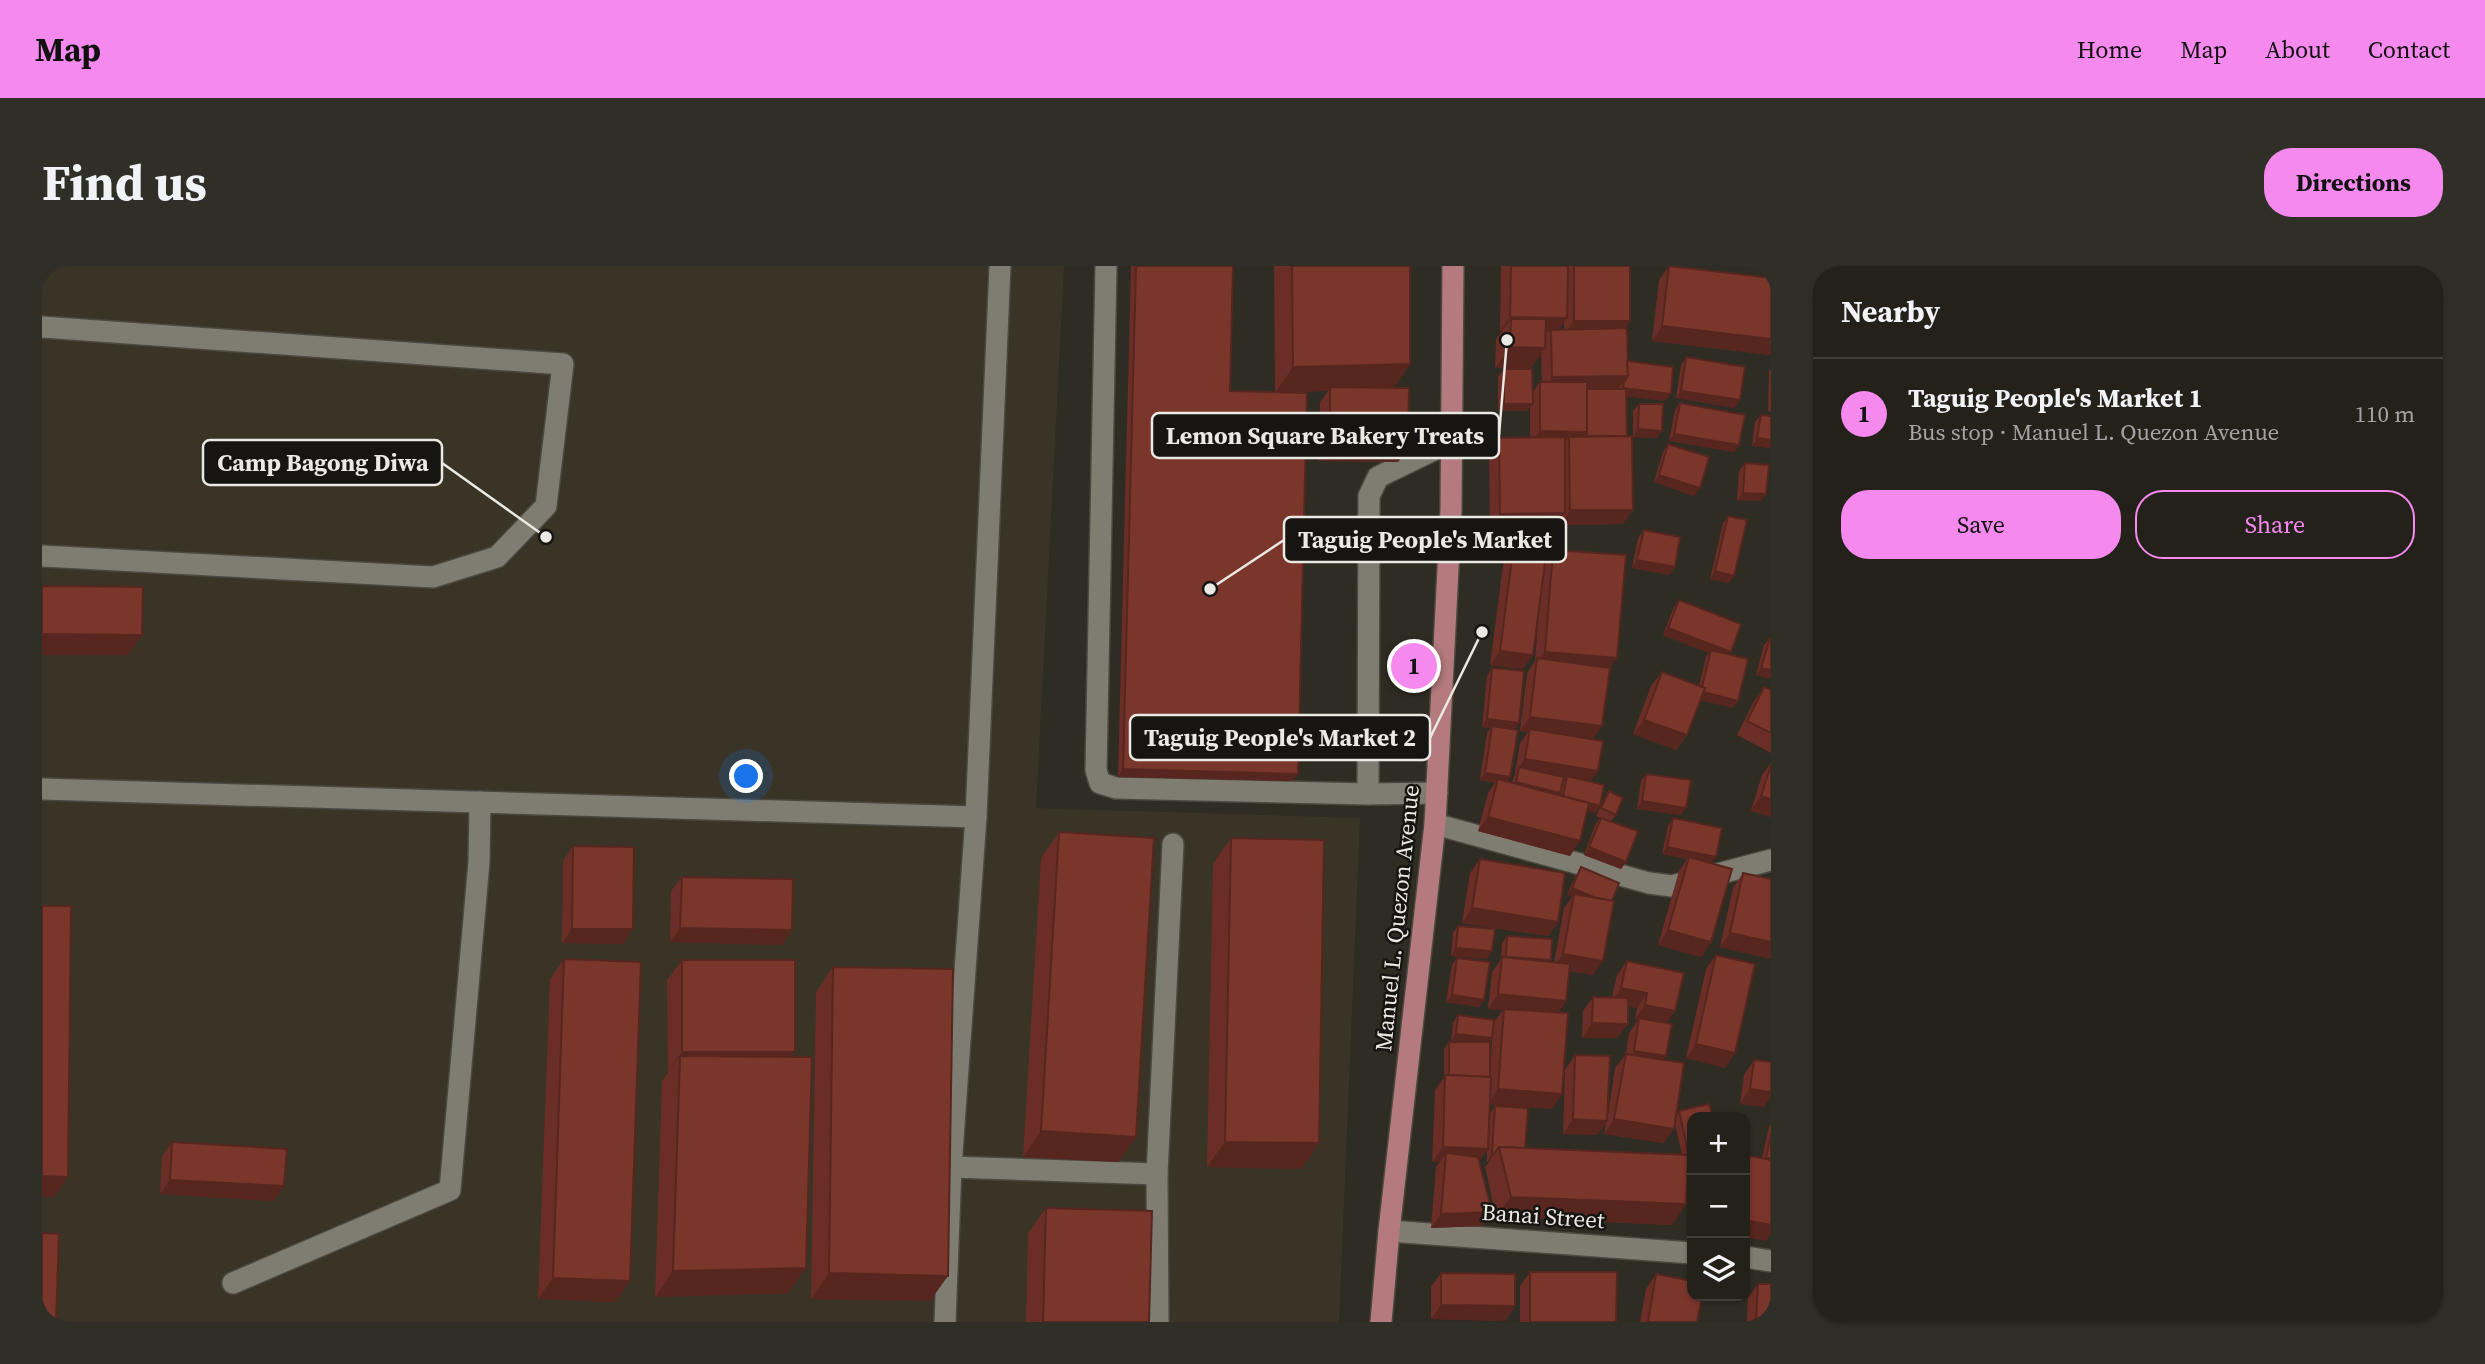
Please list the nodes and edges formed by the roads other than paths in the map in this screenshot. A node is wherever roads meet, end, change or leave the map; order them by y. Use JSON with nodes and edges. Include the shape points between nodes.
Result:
{"nodes":[{"id":1,"x":999,"y":266,"type":"edge"},
{"id":2,"x":1106,"y":266,"type":"edge"},
{"id":3,"x":1454,"y":266,"type":"edge"},
{"id":4,"x":42,"y":327,"type":"edge"},
{"id":5,"x":1452,"y":441,"type":"junction"},
{"id":6,"x":42,"y":556,"type":"edge"},
{"id":7,"x":42,"y":789,"type":"edge"},
{"id":8,"x":1437,"y":793,"type":"junction"},
{"id":9,"x":1368,"y":794,"type":"junction"},
{"id":10,"x":480,"y":802,"type":"junction"},
{"id":11,"x":976,"y":817,"type":"junction"},
{"id":12,"x":1435,"y":824,"type":"junction"},
{"id":13,"x":1173,"y":844,"type":"dead end"},
{"id":14,"x":1771,"y":860,"type":"edge"},
{"id":15,"x":951,"y":1167,"type":"junction"},
{"id":16,"x":1157,"y":1174,"type":"junction"},
{"id":17,"x":1390,"y":1231,"type":"junction"},
{"id":18,"x":1687,"y":1253,"type":"edge"},
{"id":19,"x":1750,"y":1258,"type":"edge"},
{"id":20,"x":1771,"y":1261,"type":"edge"},
{"id":21,"x":233,"y":1283,"type":"dead end"},
{"id":22,"x":945,"y":1322,"type":"edge"},
{"id":23,"x":1158,"y":1322,"type":"edge"},
{"id":24,"x":1381,"y":1322,"type":"edge"}],
"edges":[{"from":1,"to":11,"type":"street"},
{"from":2,"to":9,"type":"street","via":[[1096,770],[1100,783],[1116,788]]},
{"from":3,"to":5,"type":"main road","name":"Manuel L. Quezon Avenue"},
{"from":4,"to":6,"type":"street","via":[[563,364],[546,506],[497,557],[433,577]]},
{"from":5,"to":8,"type":"main road","name":"Manuel L. Quezon Avenue"},
{"from":5,"to":9,"type":"street","via":[[1378,477],[1369,496]]},
{"from":7,"to":10,"type":"street"},
{"from":8,"to":9,"type":"street"},
{"from":8,"to":12,"type":"main road","name":"Manuel L. Quezon Avenue"},
{"from":10,"to":11,"type":"street"},
{"from":10,"to":21,"type":"street","via":[[479,862],[450,1190]]},
{"from":11,"to":15,"type":"street"},
{"from":12,"to":14,"type":"street","via":[[1672,886]]},
{"from":12,"to":17,"type":"main road","name":"Manuel L. Quezon Avenue"},
{"from":13,"to":16,"type":"street"},
{"from":15,"to":16,"type":"street"},
{"from":15,"to":22,"type":"street"},
{"from":16,"to":23,"type":"street"},
{"from":17,"to":18,"type":"street","name":"Banai Street"},
{"from":17,"to":24,"type":"main road","name":"Manuel L. Quezon Avenue"},
{"from":19,"to":20,"type":"street"}]}
